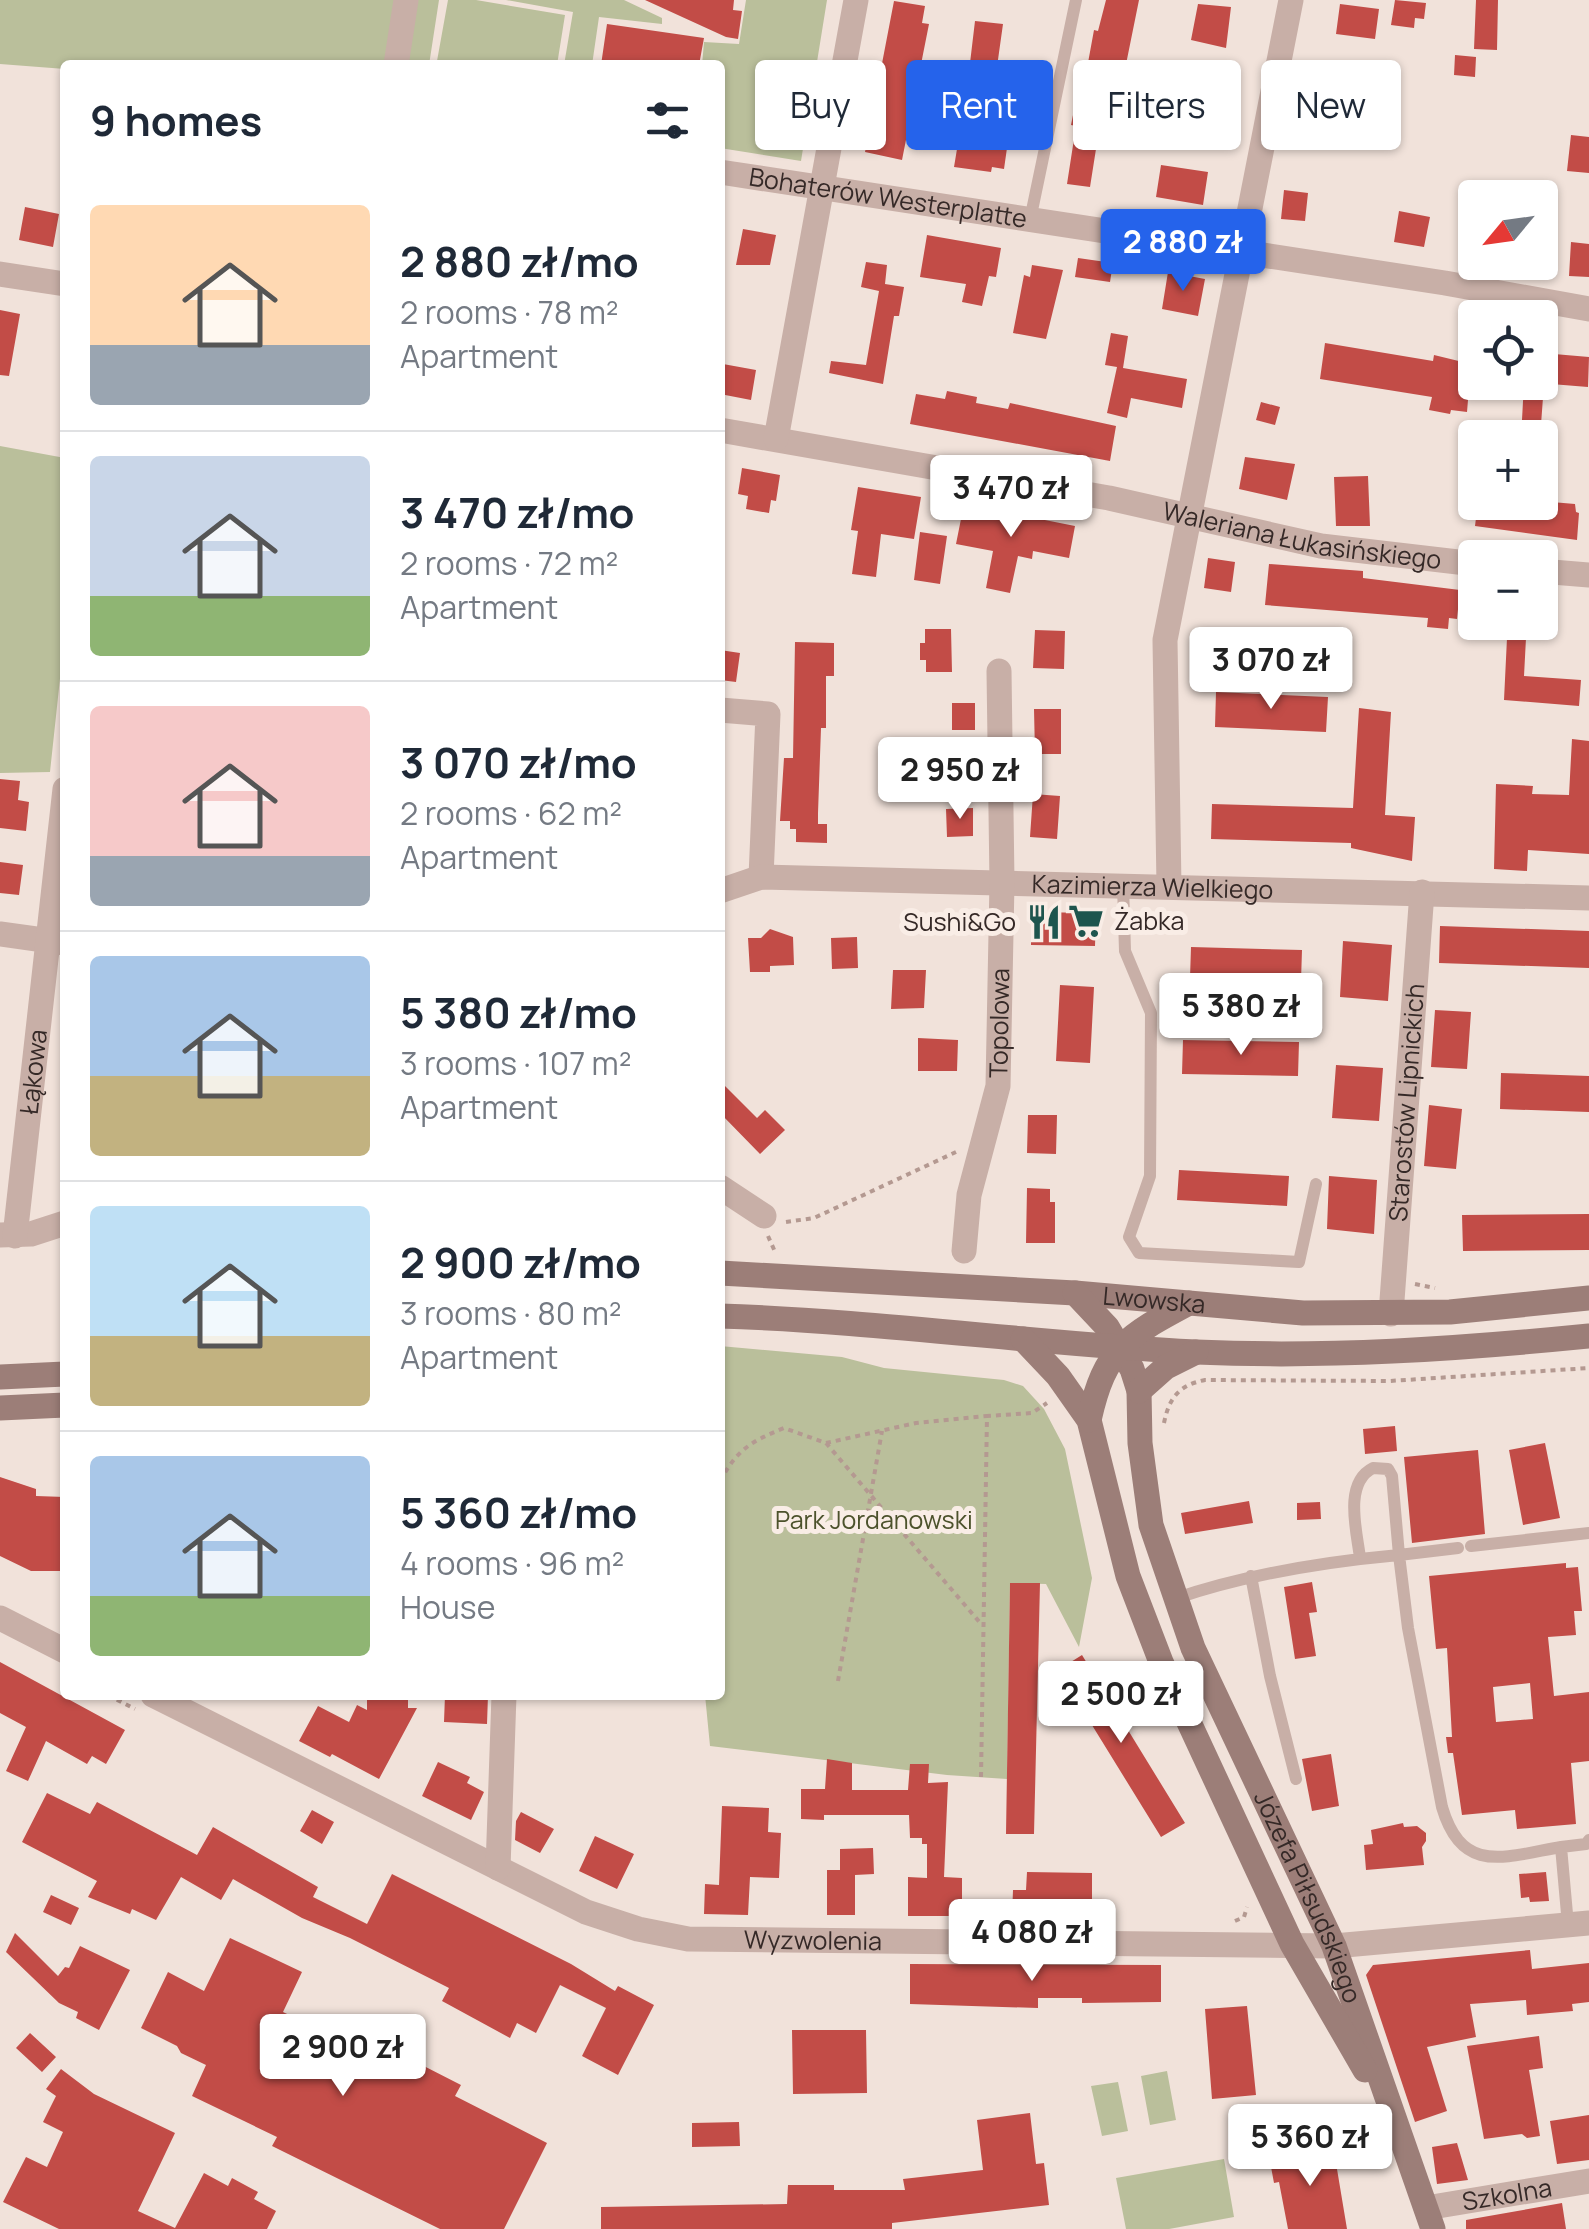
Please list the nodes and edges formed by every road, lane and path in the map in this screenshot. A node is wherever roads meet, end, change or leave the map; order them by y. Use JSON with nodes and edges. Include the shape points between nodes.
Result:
{"nodes":[{"id":1,"x":406,"y":0,"type":"edge"},
{"id":2,"x":856,"y":0,"type":"edge"},
{"id":3,"x":1076,"y":0,"type":"edge"},
{"id":4,"x":1291,"y":0,"type":"edge"},
{"id":5,"x":397,"y":60,"type":"edge"},
{"id":6,"x":725,"y":173,"type":"edge"},
{"id":7,"x":821,"y":188,"type":"junction"},
{"id":8,"x":1030,"y":220,"type":"junction"},
{"id":9,"x":1241,"y":252,"type":"junction"},
{"id":10,"x":0,"y":274,"type":"edge"},
{"id":11,"x":60,"y":283,"type":"edge"},
{"id":12,"x":1589,"y":309,"type":"edge"},
{"id":13,"x":725,"y":431,"type":"edge"},
{"id":14,"x":776,"y":439,"type":"junction"},
{"id":15,"x":1191,"y":517,"type":"junction"},
{"id":16,"x":1458,"y":562,"type":"edge"},
{"id":17,"x":1558,"y":572,"type":"edge"},
{"id":18,"x":1589,"y":575,"type":"edge"},
{"id":19,"x":998,"y":672,"type":"dead end"},
{"id":20,"x":725,"y":710,"type":"edge"},
{"id":21,"x":761,"y":877,"type":"junction"},
{"id":22,"x":1002,"y":882,"type":"junction"},
{"id":23,"x":60,"y":885,"type":"edge"},
{"id":24,"x":1123,"y":885,"type":"junction"},
{"id":25,"x":1169,"y":886,"type":"junction"},
{"id":26,"x":725,"y":888,"type":"edge"},
{"id":27,"x":1422,"y":892,"type":"junction"},
{"id":28,"x":1589,"y":898,"type":"edge"},
{"id":29,"x":0,"y":934,"type":"edge"},
{"id":30,"x":57,"y":942,"type":"edge"},
{"id":31,"x":963,"y":1148,"type":"dead end"},
{"id":32,"x":1316,"y":1184,"type":"dead end"},
{"id":33,"x":725,"y":1191,"type":"edge"},
{"id":34,"x":764,"y":1216,"type":"joint"},
{"id":35,"x":60,"y":1224,"type":"edge"},
{"id":36,"x":8,"y":1236,"type":"edge"},
{"id":37,"x":964,"y":1251,"type":"dead end"},
{"id":38,"x":725,"y":1273,"type":"edge"},
{"id":39,"x":1393,"y":1283,"type":"junction"},
{"id":40,"x":1448,"y":1290,"type":"dead end"},
{"id":41,"x":1075,"y":1293,"type":"junction"},
{"id":42,"x":1589,"y":1298,"type":"edge"},
{"id":43,"x":1189,"y":1303,"type":"junction"},
{"id":44,"x":1391,"y":1314,"type":"junction"},
{"id":45,"x":725,"y":1316,"type":"edge"},
{"id":46,"x":1589,"y":1336,"type":"edge"},
{"id":47,"x":1023,"y":1340,"type":"junction"},
{"id":48,"x":1120,"y":1346,"type":"junction"},
{"id":49,"x":1196,"y":1352,"type":"junction"},
{"id":50,"x":60,"y":1374,"type":"edge"},
{"id":51,"x":0,"y":1377,"type":"edge"},
{"id":52,"x":1138,"y":1391,"type":"junction"},
{"id":53,"x":1048,"y":1403,"type":"dead end"},
{"id":54,"x":60,"y":1405,"type":"edge"},
{"id":55,"x":0,"y":1408,"type":"edge"},
{"id":56,"x":987,"y":1416,"type":"junction"},
{"id":57,"x":1089,"y":1420,"type":"junction"},
{"id":58,"x":882,"y":1431,"type":"junction"},
{"id":59,"x":826,"y":1443,"type":"junction"},
{"id":60,"x":725,"y":1473,"type":"edge"},
{"id":61,"x":870,"y":1498,"type":"junction"},
{"id":62,"x":1589,"y":1534,"type":"edge"},
{"id":63,"x":1399,"y":1555,"type":"junction"},
{"id":64,"x":1360,"y":1558,"type":"junction"},
{"id":65,"x":1251,"y":1576,"type":"junction"},
{"id":66,"x":1174,"y":1599,"type":"junction"},
{"id":67,"x":0,"y":1618,"type":"edge"},
{"id":68,"x":984,"y":1626,"type":"junction"},
{"id":69,"x":60,"y":1648,"type":"edge"},
{"id":70,"x":838,"y":1681,"type":"dead end"},
{"id":71,"x":504,"y":1700,"type":"edge"},
{"id":72,"x":148,"y":1704,"type":"edge"},
{"id":73,"x":982,"y":1777,"type":"dead end"},
{"id":74,"x":1296,"y":1779,"type":"dead end"},
{"id":75,"x":1589,"y":1840,"type":"edge"},
{"id":76,"x":1561,"y":1847,"type":"junction"},
{"id":77,"x":498,"y":1868,"type":"junction"},
{"id":78,"x":1247,"y":1896,"type":"dead end"},
{"id":79,"x":988,"y":1905,"type":"dead end"},
{"id":80,"x":1226,"y":1923,"type":"dead end"},
{"id":81,"x":1579,"y":1924,"type":"edge"},
{"id":82,"x":986,"y":1942,"type":"junction"},
{"id":83,"x":1292,"y":1944,"type":"junction"},
{"id":84,"x":1334,"y":1946,"type":"junction"},
{"id":85,"x":1394,"y":2117,"type":"junction"},
{"id":86,"x":1589,"y":2180,"type":"edge"},
{"id":87,"x":1430,"y":2218,"type":"edge"}],
"edges":[{"from":1,"to":5,"type":"street"},
{"from":2,"to":7,"type":"street"},
{"from":3,"to":8,"type":"lane"},
{"from":4,"to":9,"type":"street"},
{"from":6,"to":7,"type":"street","name":"Bohaterów Westerplatte"},
{"from":7,"to":8,"type":"street","name":"Bohaterów Westerplatte"},
{"from":7,"to":14,"type":"street"},
{"from":8,"to":9,"type":"street","name":"Bohaterów Westerplatte"},
{"from":9,"to":12,"type":"street","name":"Bohaterów Westerplatte"},
{"from":9,"to":15,"type":"street"},
{"from":10,"to":11,"type":"street"},
{"from":13,"to":14,"type":"street","name":"Waleriana Łukasińskiego"},
{"from":14,"to":15,"type":"street","name":"Waleriana Łukasińskiego"},
{"from":15,"to":16,"type":"street","name":"Waleriana Łukasińskiego","via":[[1321,546]]},
{"from":15,"to":25,"type":"street","via":[[1164,640]]},
{"from":17,"to":18,"type":"street"},
{"from":19,"to":22,"type":"street","name":"Topolowa"},
{"from":20,"to":21,"type":"street","via":[[768,714]]},
{"from":21,"to":22,"type":"street","name":"Kazimierza Wielkiego"},
{"from":21,"to":26,"type":"street","name":"Kazimierza Wielkiego"},
{"from":22,"to":24,"type":"street","name":"Kazimierza Wielkiego"},
{"from":22,"to":37,"type":"street","name":"Topolowa","via":[[998,1086],[969,1196]]},
{"from":23,"to":30,"type":"street","name":"Łąkowa"},
{"from":24,"to":25,"type":"street","name":"Kazimierza Wielkiego"},
{"from":24,"to":32,"type":"lane","via":[[1125,951],[1150,1013],[1150,1176],[1129,1237],[1139,1252],[1299,1262]]},
{"from":25,"to":27,"type":"street","name":"Kazimierza Wielkiego"},
{"from":27,"to":28,"type":"street","name":"Kazimierza Wielkiego"},
{"from":27,"to":39,"type":"street","name":"Starostów Lipnickich"},
{"from":29,"to":30,"type":"street"},
{"from":30,"to":36,"type":"street","name":"Łąkowa"},
{"from":31,"to":34,"type":"path","via":[[814,1218],[783,1223]]},
{"from":33,"to":34,"type":"street"},
{"from":35,"to":36,"type":"street"},
{"from":38,"to":41,"type":"street","name":"Lwowska"},
{"from":39,"to":40,"type":"path"},
{"from":39,"to":44,"type":"street","name":"Starostów Lipnickich"},
{"from":41,"to":43,"type":"street","name":"Lwowska"},
{"from":41,"to":48,"type":"street","name":"Józefa Piłsudskiego"},
{"from":42,"to":44,"type":"street","name":"Lwowska"},
{"from":43,"to":44,"type":"street","name":"Lwowska"},
{"from":43,"to":48,"type":"street"},
{"from":45,"to":47,"type":"street","name":"Lwowska"},
{"from":46,"to":49,"type":"street","name":"Lwowska","via":[[1434,1350]]},
{"from":47,"to":48,"type":"street","name":"Lwowska"},
{"from":47,"to":57,"type":"street","name":"Józefa Piłsudskiego"},
{"from":48,"to":49,"type":"street","name":"Lwowska"},
{"from":48,"to":52,"type":"street","name":"Józefa Piłsudskiego"},
{"from":48,"to":57,"type":"street"},
{"from":49,"to":52,"type":"street","via":[[1166,1366]]},
{"from":50,"to":51,"type":"street"},
{"from":52,"to":66,"type":"street","name":"Józefa Piłsudskiego","via":[[1151,1526]]},
{"from":53,"to":56,"type":"path","via":[[1032,1413]]},
{"from":54,"to":55,"type":"street"},
{"from":56,"to":58,"type":"path"},
{"from":56,"to":68,"type":"path"},
{"from":57,"to":83,"type":"street","name":"Józefa Piłsudskiego","via":[[1128,1576]]},
{"from":58,"to":59,"type":"path"},
{"from":58,"to":61,"type":"path"},
{"from":59,"to":60,"type":"path","via":[[784,1428],[736,1454]]},
{"from":59,"to":61,"type":"path"},
{"from":61,"to":68,"type":"path"},
{"from":61,"to":70,"type":"path"},
{"from":62,"to":63,"type":"lane"},
{"from":63,"to":64,"type":"lane"},
{"from":63,"to":64,"type":"lane","via":[[1392,1476],[1382,1467],[1366,1472],[1356,1495]]},
{"from":63,"to":76,"type":"lane","via":[[1442,1808],[1455,1840],[1484,1856]]},
{"from":64,"to":65,"type":"lane"},
{"from":65,"to":66,"type":"lane"},
{"from":65,"to":74,"type":"lane"},
{"from":66,"to":84,"type":"street","name":"Józefa Piłsudskiego"},
{"from":67,"to":69,"type":"street"},
{"from":68,"to":73,"type":"path"},
{"from":71,"to":77,"type":"street"},
{"from":72,"to":77,"type":"street","name":"Wyzwolenia"},
{"from":75,"to":76,"type":"lane"},
{"from":76,"to":81,"type":"lane"},
{"from":77,"to":82,"type":"street","name":"Wyzwolenia","via":[[586,1912],[688,1939]]},
{"from":78,"to":80,"type":"path","via":[[1244,1916]]},
{"from":79,"to":82,"type":"lane"},
{"from":81,"to":84,"type":"street","name":"Wyzwolenia"},
{"from":82,"to":83,"type":"street","name":"Wyzwolenia"},
{"from":83,"to":84,"type":"street","name":"Wyzwolenia"},
{"from":83,"to":85,"type":"street","name":"Józefa Piłsudskiego"},
{"from":84,"to":85,"type":"street","name":"Józefa Piłsudskiego"},
{"from":85,"to":87,"type":"street","name":"Józefa Piłsudskiego"},
{"from":86,"to":87,"type":"street","name":"Szkolna"}]}
